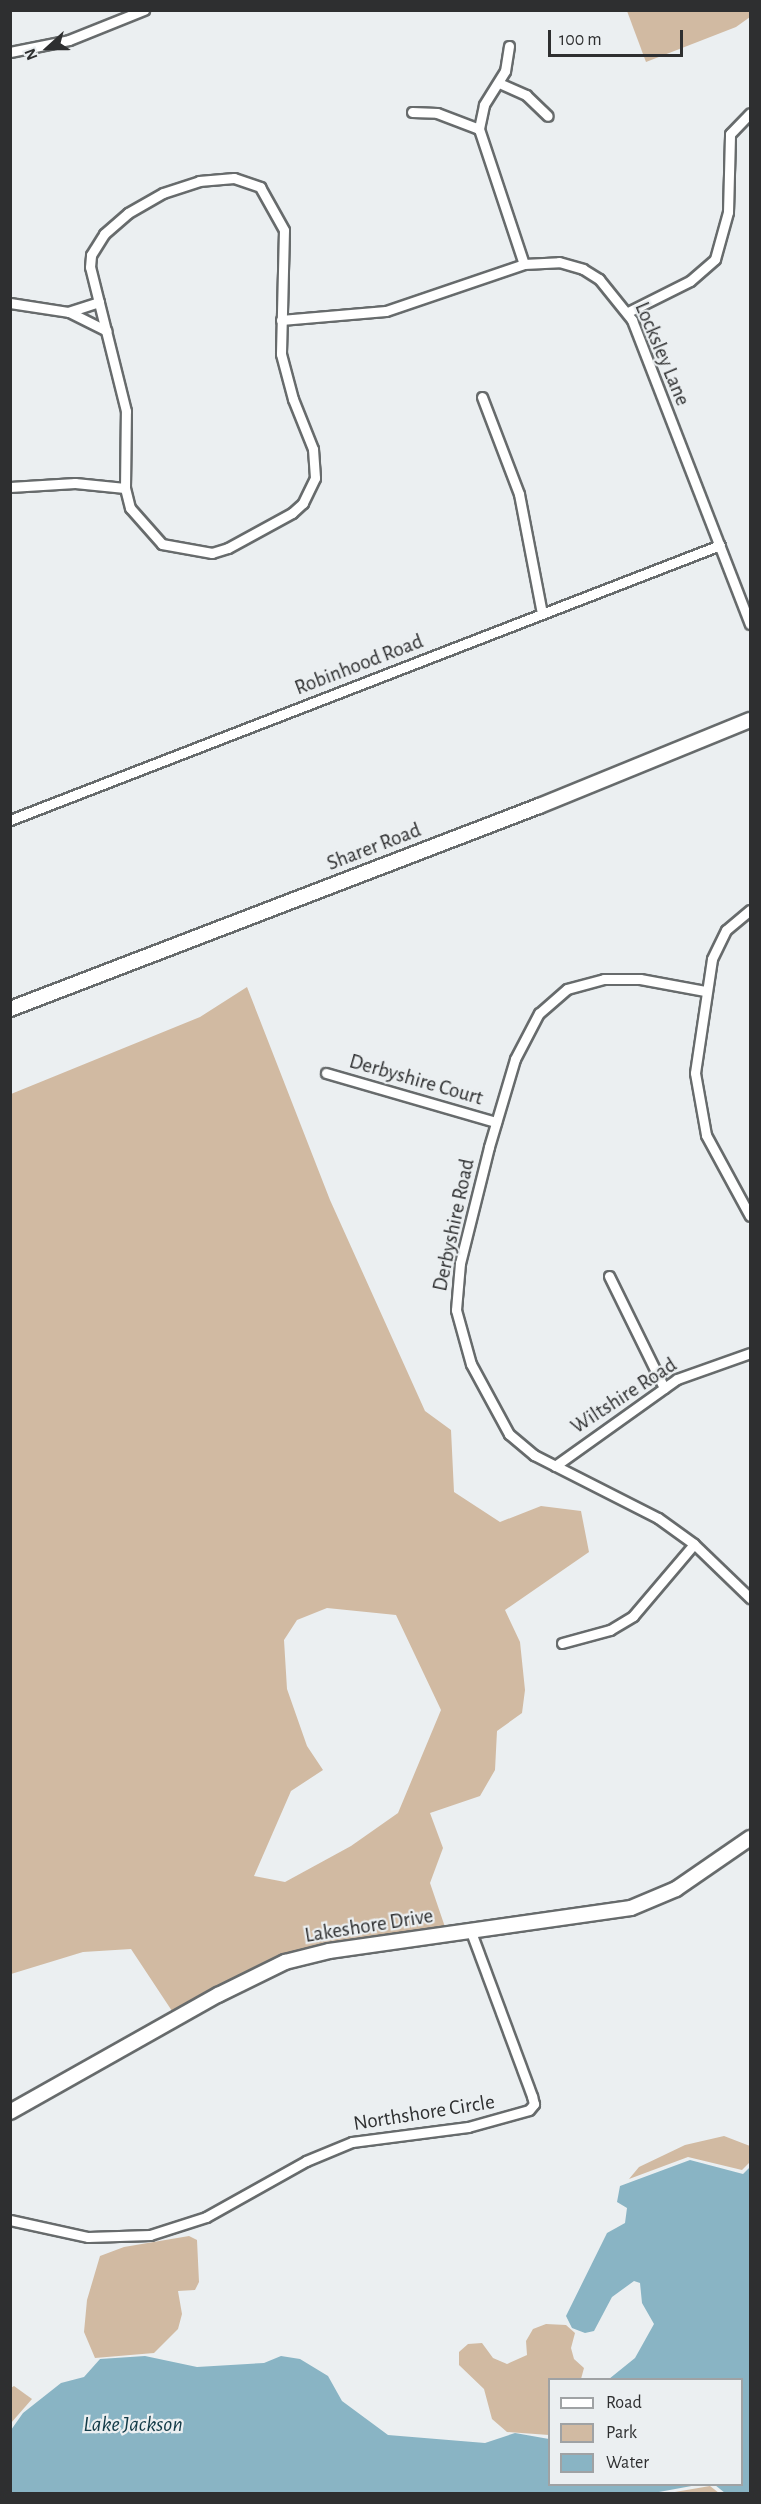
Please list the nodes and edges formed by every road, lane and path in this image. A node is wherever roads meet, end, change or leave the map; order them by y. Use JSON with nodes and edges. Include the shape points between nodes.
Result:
{"nodes":[{"id":1,"x":144,"y":10,"type":"edge"},
{"id":2,"x":509,"y":45,"type":"dead end"},
{"id":3,"x":10,"y":52,"type":"edge"},
{"id":4,"x":499,"y":83,"type":"junction"},
{"id":5,"x":412,"y":112,"type":"dead end"},
{"id":6,"x":750,"y":113,"type":"edge"},
{"id":7,"x":548,"y":117,"type":"dead end"},
{"id":8,"x":479,"y":129,"type":"junction"},
{"id":9,"x":524,"y":264,"type":"junction"},
{"id":10,"x":99,"y":302,"type":"junction"},
{"id":11,"x":10,"y":303,"type":"edge"},
{"id":12,"x":69,"y":312,"type":"junction"},
{"id":13,"x":628,"y":312,"type":"junction"},
{"id":14,"x":281,"y":320,"type":"junction"},
{"id":15,"x":107,"y":331,"type":"junction"},
{"id":16,"x":482,"y":397,"type":"dead end"},
{"id":17,"x":10,"y":487,"type":"edge"},
{"id":18,"x":125,"y":488,"type":"junction"},
{"id":19,"x":720,"y":545,"type":"junction"},
{"id":20,"x":542,"y":613,"type":"junction"},
{"id":21,"x":750,"y":624,"type":"edge"},
{"id":22,"x":750,"y":720,"type":"edge"},
{"id":23,"x":10,"y":820,"type":"edge"},
{"id":24,"x":750,"y":910,"type":"edge"},
{"id":25,"x":705,"y":991,"type":"junction"},
{"id":26,"x":10,"y":1009,"type":"edge"},
{"id":27,"x":326,"y":1073,"type":"dead end"},
{"id":28,"x":496,"y":1122,"type":"junction"},
{"id":29,"x":750,"y":1216,"type":"edge"},
{"id":30,"x":609,"y":1276,"type":"dead end"},
{"id":31,"x":750,"y":1353,"type":"edge"},
{"id":32,"x":664,"y":1388,"type":"junction"},
{"id":33,"x":555,"y":1466,"type":"junction"},
{"id":34,"x":694,"y":1544,"type":"junction"},
{"id":35,"x":750,"y":1598,"type":"edge"},
{"id":36,"x":562,"y":1643,"type":"dead end"},
{"id":37,"x":750,"y":1838,"type":"edge"},
{"id":38,"x":471,"y":1932,"type":"junction"},
{"id":39,"x":10,"y":2112,"type":"edge"},
{"id":40,"x":10,"y":2220,"type":"edge"}],
"edges":[{"from":1,"to":3,"type":"street","via":[[69,40]]},
{"from":2,"to":4,"type":"street"},
{"from":4,"to":7,"type":"street","via":[[526,95]]},
{"from":4,"to":8,"type":"street","via":[[484,105]]},
{"from":5,"to":8,"type":"street","via":[[437,112]]},
{"from":6,"to":13,"type":"street","via":[[730,134],[728,212],[715,259],[690,281]]},
{"from":8,"to":9,"type":"street"},
{"from":9,"to":13,"type":"street","name":"Locksley Lane","via":[[559,262],[583,269],[606,285]]},
{"from":9,"to":14,"type":"street","name":"Locksley Lane","via":[[397,309]]},
{"from":10,"to":12,"type":"street"},
{"from":10,"to":14,"type":"street","via":[[91,255],[104,234],[128,213],[163,193],[199,182],[234,178],[260,188],[284,230]]},
{"from":10,"to":15,"type":"street"},
{"from":11,"to":12,"type":"street"},
{"from":12,"to":15,"type":"street"},
{"from":13,"to":19,"type":"street","name":"Locksley Lane"},
{"from":14,"to":18,"type":"street","via":[[281,354],[313,449],[315,478],[303,503],[273,525],[212,553],[169,547],[156,540],[130,508]]},
{"from":15,"to":18,"type":"street","via":[[126,411]]},
{"from":16,"to":20,"type":"street","via":[[519,494]]},
{"from":17,"to":18,"type":"street","via":[[75,483]]},
{"from":19,"to":20,"type":"street","name":"Robinhood Road"},
{"from":19,"to":21,"type":"street","name":"Locksley Lane"},
{"from":20,"to":23,"type":"street","name":"Robinhood Road"},
{"from":22,"to":26,"type":"street","name":"Sharer Road"},
{"from":24,"to":25,"type":"street","via":[[722,936]]},
{"from":25,"to":28,"type":"street","name":"Derbyshire Road","via":[[618,978],[567,989],[549,1001],[532,1024],[515,1059]]},
{"from":25,"to":29,"type":"street","via":[[695,1064],[699,1111],[715,1156]]},
{"from":27,"to":28,"type":"street","name":"Derbyshire Court"},
{"from":28,"to":33,"type":"street","name":"Derbyshire Road","via":[[460,1263],[457,1324],[471,1364],[509,1434]]},
{"from":30,"to":32,"type":"street"},
{"from":31,"to":32,"type":"street","name":"Wiltshire Road","via":[[690,1373]]},
{"from":32,"to":33,"type":"street","name":"Wiltshire Road"},
{"from":33,"to":34,"type":"street","name":"Derbyshire Road","via":[[633,1503]]},
{"from":34,"to":35,"type":"street","name":"Derbyshire Road"},
{"from":34,"to":36,"type":"street","via":[[633,1616],[610,1630]]},
{"from":37,"to":38,"type":"street","name":"Lakeshore Drive","via":[[676,1889],[631,1908]]},
{"from":38,"to":39,"type":"street","name":"Lakeshore Drive","via":[[329,1951],[285,1962],[218,1995]]},
{"from":38,"to":40,"type":"street","name":"Northshore Circle","via":[[532,2096],[534,2104],[529,2110],[468,2127],[351,2142],[306,2161],[206,2217],[159,2233],[88,2237]]}]}
